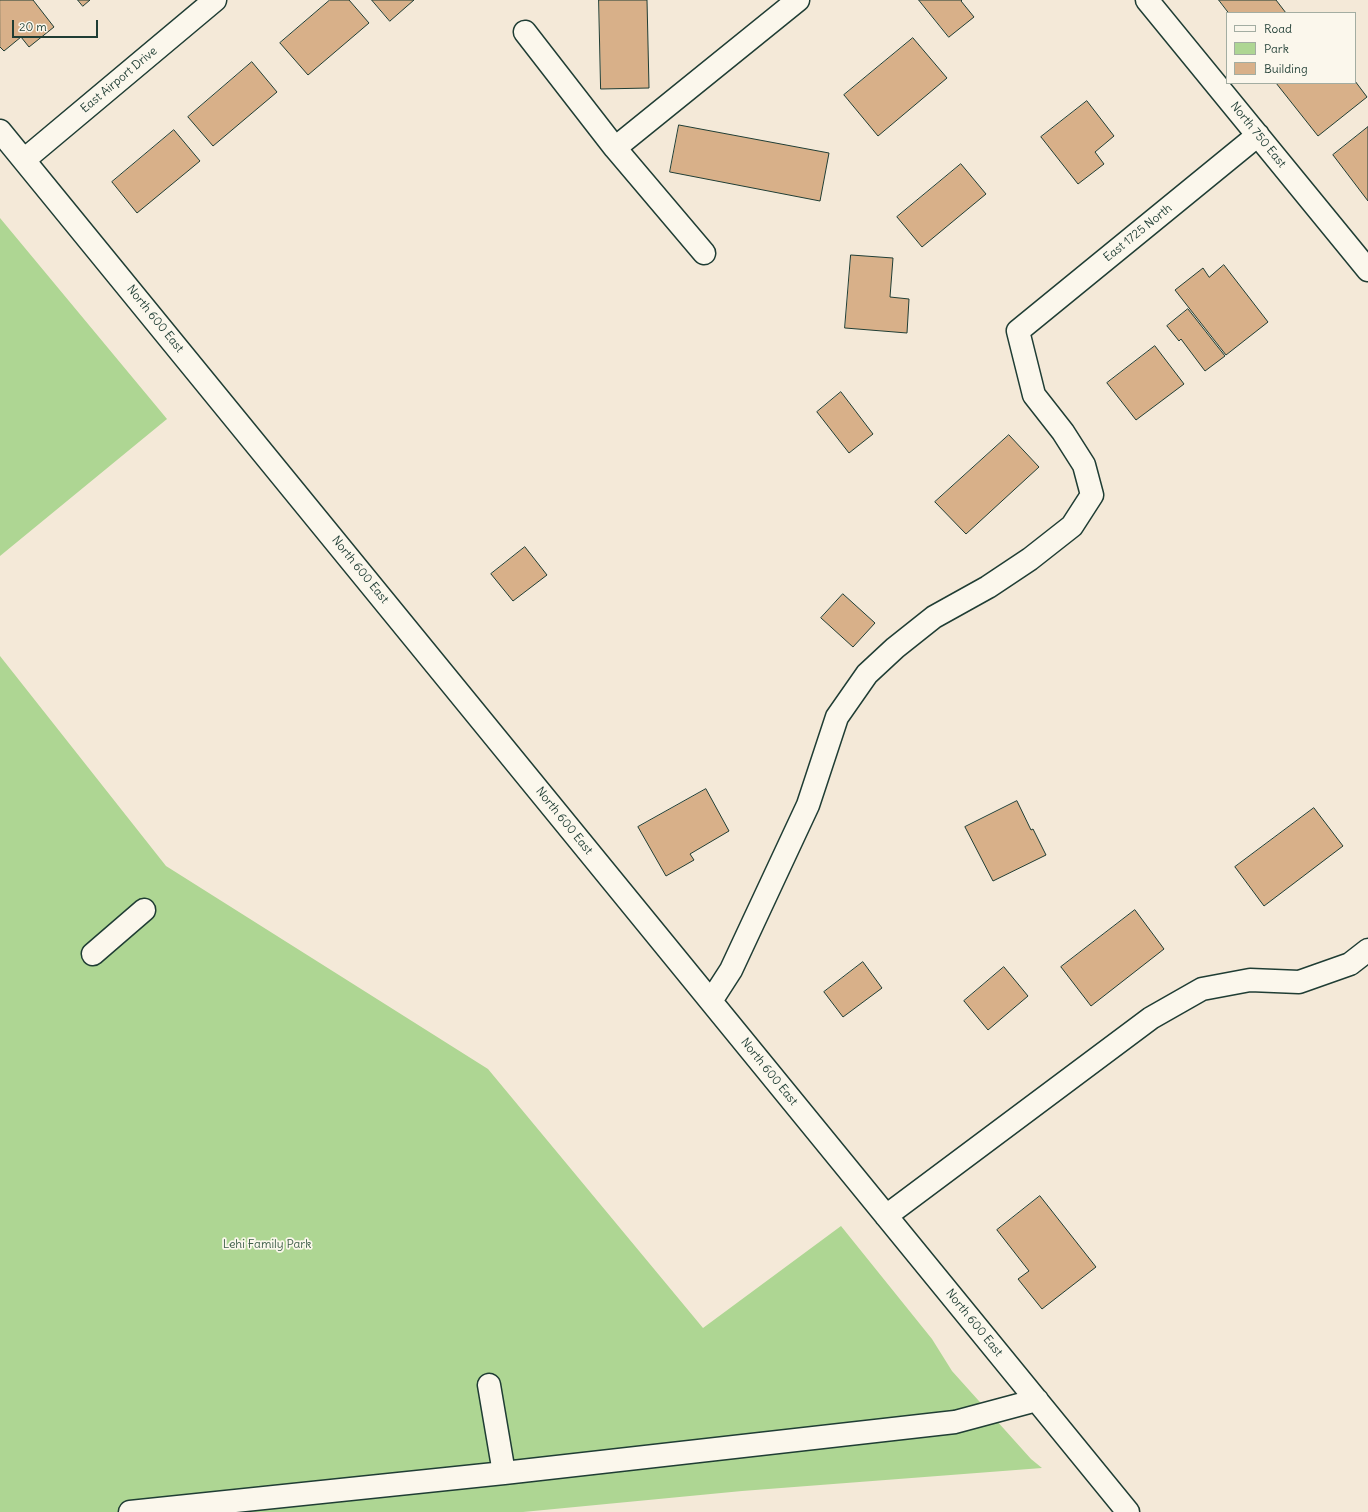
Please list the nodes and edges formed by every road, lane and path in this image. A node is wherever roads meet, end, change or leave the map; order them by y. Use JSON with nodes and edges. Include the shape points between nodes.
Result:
{"nodes":[{"id":1,"x":215,"y":0,"type":"edge"},
{"id":2,"x":798,"y":0,"type":"edge"},
{"id":3,"x":1147,"y":0,"type":"edge"},
{"id":4,"x":526,"y":32,"type":"dead end"},
{"id":5,"x":0,"y":130,"type":"edge"},
{"id":6,"x":1258,"y":135,"type":"junction"},
{"id":7,"x":615,"y":148,"type":"junction"},
{"id":8,"x":24,"y":160,"type":"junction"},
{"id":9,"x":704,"y":253,"type":"dead end"},
{"id":10,"x":1368,"y":270,"type":"edge"},
{"id":11,"x":144,"y":910,"type":"dead end"},
{"id":12,"x":1368,"y":950,"type":"edge"},
{"id":13,"x":93,"y":954,"type":"dead end"},
{"id":14,"x":711,"y":1001,"type":"junction"},
{"id":15,"x":886,"y":1216,"type":"junction"},
{"id":16,"x":489,"y":1385,"type":"dead end"},
{"id":17,"x":1037,"y":1400,"type":"junction"},
{"id":18,"x":504,"y":1473,"type":"junction"},
{"id":19,"x":130,"y":1512,"type":"edge"},
{"id":20,"x":1128,"y":1512,"type":"edge"}],
"edges":[{"from":1,"to":8,"type":"street","name":"East Airport Drive"},
{"from":2,"to":7,"type":"street"},
{"from":3,"to":6,"type":"street","name":"North 750 East"},
{"from":4,"to":7,"type":"street"},
{"from":5,"to":8,"type":"street","name":"North 600 East"},
{"from":6,"to":10,"type":"street","name":"North 750 East"},
{"from":6,"to":14,"type":"street","name":"East 1725 North","via":[[1018,331],[1034,395],[1063,432],[1084,465],[1092,495],[1072,526],[1030,559],[988,587],[934,617],[895,648],[868,674],[837,717],[808,805],[731,970]]},
{"from":7,"to":9,"type":"street"},
{"from":8,"to":14,"type":"street","name":"North 600 East"},
{"from":11,"to":13,"type":"street"},
{"from":12,"to":15,"type":"street","via":[[1350,964],[1299,982],[1250,980],[1202,989],[1151,1018]]},
{"from":14,"to":15,"type":"street","name":"North 600 East"},
{"from":15,"to":17,"type":"street","name":"North 600 East"},
{"from":16,"to":18,"type":"street"},
{"from":17,"to":18,"type":"street","via":[[955,1422]]},
{"from":17,"to":20,"type":"street","name":"North 600 East"},
{"from":18,"to":19,"type":"street"}]}
